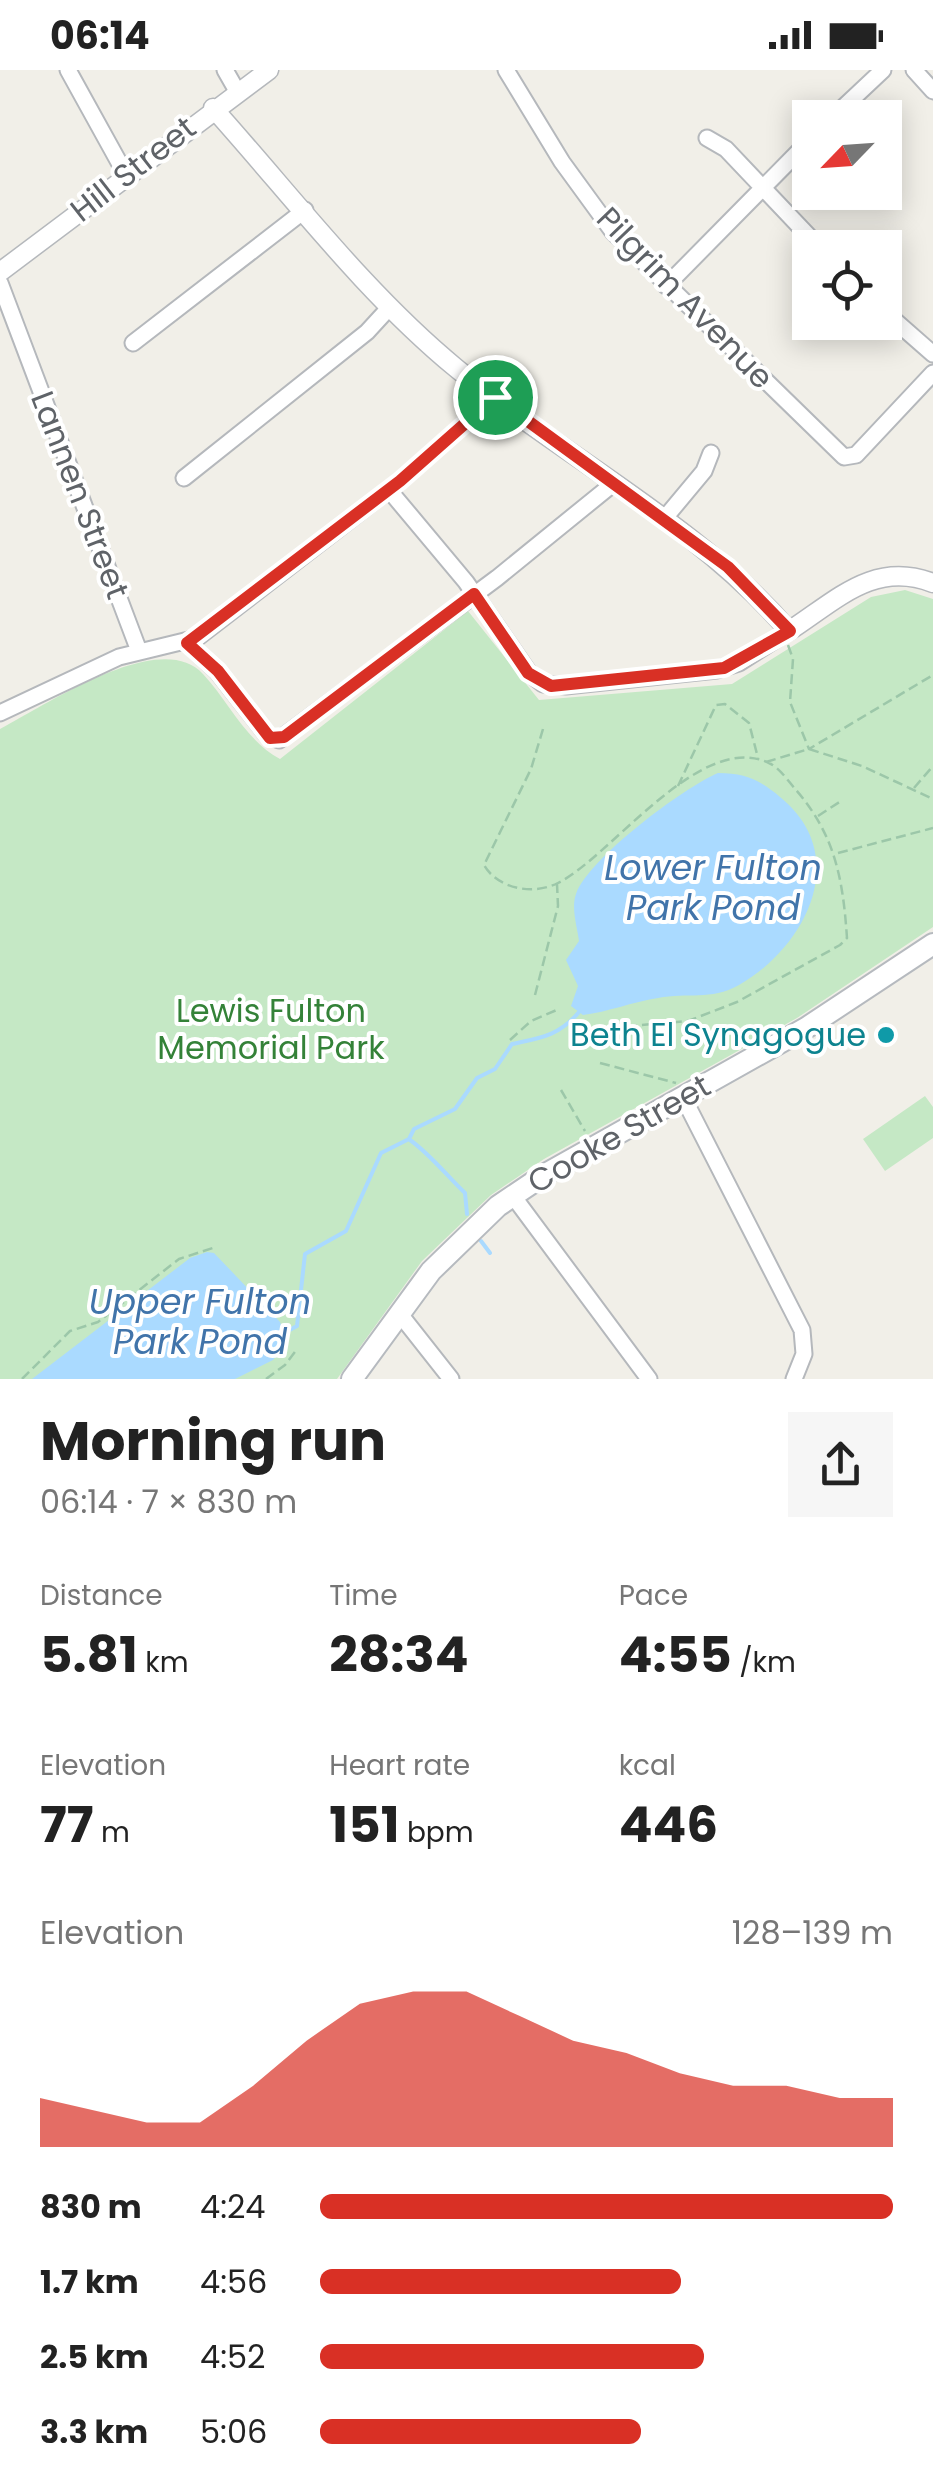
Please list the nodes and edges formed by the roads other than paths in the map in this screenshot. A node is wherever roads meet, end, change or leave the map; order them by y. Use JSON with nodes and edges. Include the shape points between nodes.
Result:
{"nodes":[{"id":1,"x":68,"y":70,"type":"edge"},
{"id":2,"x":226,"y":70,"type":"edge"},
{"id":3,"x":269,"y":70,"type":"edge"},
{"id":4,"x":506,"y":70,"type":"edge"},
{"id":5,"x":883,"y":70,"type":"edge"},
{"id":6,"x":914,"y":70,"type":"edge"},
{"id":7,"x":933,"y":90,"type":"edge"},
{"id":8,"x":237,"y":91,"type":"junction"},
{"id":9,"x":851,"y":100,"type":"edge"},
{"id":10,"x":213,"y":108,"type":"junction"},
{"id":11,"x":708,"y":138,"type":"dead end"},
{"id":12,"x":792,"y":158,"type":"edge"},
{"id":13,"x":126,"y":175,"type":"junction"},
{"id":14,"x":762,"y":188,"type":"junction"},
{"id":15,"x":306,"y":210,"type":"junction"},
{"id":16,"x":803,"y":230,"type":"edge"},
{"id":17,"x":0,"y":272,"type":"edge"},
{"id":18,"x":0,"y":283,"type":"edge"},
{"id":19,"x":666,"y":286,"type":"junction"},
{"id":20,"x":389,"y":308,"type":"junction"},
{"id":21,"x":902,"y":327,"type":"edge"},
{"id":22,"x":132,"y":343,"type":"dead end"},
{"id":23,"x":933,"y":354,"type":"edge"},
{"id":24,"x":933,"y":373,"type":"edge"},
{"id":25,"x":495,"y":397,"type":"junction"},
{"id":26,"x":711,"y":453,"type":"dead end"},
{"id":27,"x":184,"y":478,"type":"dead end"},
{"id":28,"x":614,"y":483,"type":"junction"},
{"id":29,"x":389,"y":490,"type":"junction"},
{"id":30,"x":664,"y":519,"type":"junction"},
{"id":31,"x":933,"y":583,"type":"edge"},
{"id":32,"x":474,"y":594,"type":"junction"},
{"id":33,"x":790,"y":631,"type":"junction"},
{"id":34,"x":187,"y":643,"type":"junction"},
{"id":35,"x":139,"y":650,"type":"junction"},
{"id":36,"x":0,"y":713,"type":"edge"},
{"id":37,"x":933,"y":944,"type":"edge"},
{"id":38,"x":682,"y":1091,"type":"junction"},
{"id":39,"x":512,"y":1196,"type":"junction"},
{"id":40,"x":399,"y":1312,"type":"junction"},
{"id":41,"x":352,"y":1379,"type":"edge"},
{"id":42,"x":451,"y":1379,"type":"edge"},
{"id":43,"x":650,"y":1379,"type":"edge"},
{"id":44,"x":794,"y":1379,"type":"edge"}],
"edges":[{"from":1,"to":13,"type":"street"},
{"from":2,"to":8,"type":"street"},
{"from":3,"to":8,"type":"street","name":"Hill Street"},
{"from":4,"to":19,"type":"street","name":"Pilgrim Avenue","via":[[595,208]]},
{"from":5,"to":9,"type":"street"},
{"from":6,"to":7,"type":"street"},
{"from":8,"to":10,"type":"street","name":"Hill Street"},
{"from":10,"to":13,"type":"street","name":"Hill Street"},
{"from":10,"to":15,"type":"street"},
{"from":11,"to":14,"type":"street"},
{"from":12,"to":14,"type":"street"},
{"from":13,"to":17,"type":"street","name":"Hill Street"},
{"from":14,"to":16,"type":"street"},
{"from":14,"to":19,"type":"street"},
{"from":15,"to":20,"type":"street"},
{"from":15,"to":22,"type":"street"},
{"from":18,"to":35,"type":"street","name":"Lannen Street"},
{"from":19,"to":24,"type":"street","name":"Pilgrim Avenue","via":[[850,460]]},
{"from":20,"to":25,"type":"street"},
{"from":20,"to":27,"type":"street"},
{"from":21,"to":23,"type":"street"},
{"from":25,"to":28,"type":"street"},
{"from":25,"to":29,"type":"street"},
{"from":26,"to":30,"type":"street","via":[[698,480]]},
{"from":28,"to":30,"type":"street"},
{"from":28,"to":32,"type":"street"},
{"from":29,"to":32,"type":"street"},
{"from":29,"to":34,"type":"street"},
{"from":30,"to":33,"type":"street","via":[[738,575]]},
{"from":31,"to":33,"type":"street","via":[[902,573],[875,578]]},
{"from":32,"to":33,"type":"street","via":[[528,673],[551,686],[724,668]]},
{"from":32,"to":34,"type":"street","via":[[276,740]]},
{"from":34,"to":35,"type":"street"},
{"from":35,"to":36,"type":"street"},
{"from":37,"to":38,"type":"main road","name":"Cooke Street","via":[[827,1015]]},
{"from":38,"to":39,"type":"main road","name":"Cooke Street"},
{"from":38,"to":44,"type":"street","via":[[802,1330],[804,1354]]},
{"from":39,"to":40,"type":"main road","name":"Cooke Street","via":[[452,1247]]},
{"from":39,"to":43,"type":"street"},
{"from":40,"to":41,"type":"main road","name":"Cooke Street"},
{"from":40,"to":42,"type":"street"}]}
